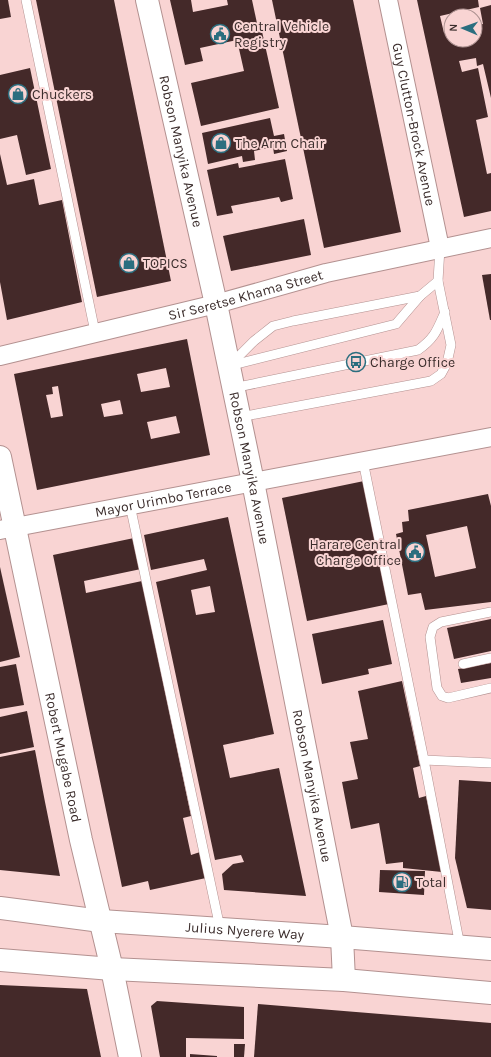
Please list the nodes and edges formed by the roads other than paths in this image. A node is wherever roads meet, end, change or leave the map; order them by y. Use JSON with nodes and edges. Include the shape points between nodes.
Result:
{"nodes":[{"id":1,"x":26,"y":0,"type":"edge"},
{"id":2,"x":147,"y":0,"type":"edge"},
{"id":3,"x":388,"y":0,"type":"edge"},
{"id":4,"x":491,"y":238,"type":"edge"},
{"id":5,"x":440,"y":248,"type":"junction"},
{"id":6,"x":438,"y":281,"type":"junction"},
{"id":7,"x":420,"y":296,"type":"junction"},
{"id":8,"x":216,"y":304,"type":"junction"},
{"id":9,"x":444,"y":312,"type":"junction"},
{"id":10,"x":95,"y":332,"type":"junction"},
{"id":11,"x":0,"y":356,"type":"edge"},
{"id":12,"x":229,"y":366,"type":"junction"},
{"id":13,"x":233,"y":388,"type":"junction"},
{"id":14,"x":238,"y":417,"type":"junction"},
{"id":15,"x":491,"y":437,"type":"edge"},
{"id":16,"x":0,"y":457,"type":"edge"},
{"id":17,"x":363,"y":461,"type":"junction"},
{"id":18,"x":253,"y":482,"type":"junction"},
{"id":19,"x":130,"y":505,"type":"junction"},
{"id":20,"x":7,"y":528,"type":"edge"},
{"id":21,"x":491,"y":612,"type":"edge"},
{"id":22,"x":491,"y":658,"type":"edge"},
{"id":23,"x":462,"y":664,"type":"dead end"},
{"id":24,"x":491,"y":688,"type":"edge"},
{"id":25,"x":424,"y":760,"type":"junction"},
{"id":26,"x":491,"y":763,"type":"edge"},
{"id":27,"x":0,"y":908,"type":"edge"},
{"id":28,"x":101,"y":921,"type":"junction"},
{"id":29,"x":220,"y":928,"type":"junction"},
{"id":30,"x":342,"y":937,"type":"junction"},
{"id":31,"x":460,"y":946,"type":"junction"},
{"id":32,"x":491,"y":949,"type":"edge"},
{"id":33,"x":0,"y":960,"type":"edge"},
{"id":34,"x":112,"y":969,"type":"junction"},
{"id":35,"x":344,"y":980,"type":"junction"},
{"id":36,"x":491,"y":993,"type":"edge"},
{"id":37,"x":130,"y":1057,"type":"edge"}],
"edges":[{"from":1,"to":10,"type":"lane"},
{"from":2,"to":8,"type":"main road","name":"Robson Manyika Avenue"},
{"from":3,"to":5,"type":"street","name":"Guy Clutton-Brock Avenue"},
{"from":4,"to":5,"type":"street","name":"Sir Seretse Khama Street"},
{"from":5,"to":6,"type":"lane"},
{"from":5,"to":8,"type":"street","name":"Sir Seretse Khama Street","via":[[326,273]]},
{"from":6,"to":7,"type":"lane"},
{"from":6,"to":9,"type":"lane"},
{"from":7,"to":12,"type":"lane","via":[[396,324]]},
{"from":7,"to":12,"type":"lane","via":[[273,326]]},
{"from":8,"to":10,"type":"street","name":"Sir Seretse Khama Street"},
{"from":8,"to":12,"type":"main road","name":"Robson Manyika Avenue"},
{"from":9,"to":13,"type":"lane","via":[[435,334],[418,350]]},
{"from":9,"to":14,"type":"lane","via":[[451,345],[447,363],[441,374],[431,381]]},
{"from":10,"to":11,"type":"street","name":"Sir Seretse Khama Street"},
{"from":12,"to":13,"type":"main road","name":"Robson Manyika Avenue"},
{"from":13,"to":14,"type":"main road","name":"Robson Manyika Avenue"},
{"from":14,"to":18,"type":"main road","name":"Robson Manyika Avenue"},
{"from":15,"to":17,"type":"street","name":"Mayor Urimbo Terrace"},
{"from":16,"to":20,"type":"main road","name":"Robert Mugabe Road"},
{"from":17,"to":18,"type":"street","name":"Mayor Urimbo Terrace"},
{"from":17,"to":25,"type":"lane"},
{"from":18,"to":19,"type":"street","name":"Mayor Urimbo Terrace"},
{"from":18,"to":30,"type":"main road","name":"Robson Manyika Avenue"},
{"from":19,"to":20,"type":"street","name":"Mayor Urimbo Terrace"},
{"from":19,"to":29,"type":"lane"},
{"from":20,"to":28,"type":"main road","name":"Robert Mugabe Road"},
{"from":21,"to":24,"type":"lane","via":[[441,622],[433,627],[430,637],[437,688],[442,696],[448,698]]},
{"from":22,"to":23,"type":"lane"},
{"from":25,"to":26,"type":"lane"},
{"from":25,"to":31,"type":"lane"},
{"from":27,"to":28,"type":"main road","name":"Julius Nyerere Way"},
{"from":28,"to":29,"type":"main road","name":"Julius Nyerere Way"},
{"from":28,"to":34,"type":"main road","name":"Robert Mugabe Road"},
{"from":29,"to":30,"type":"main road","name":"Julius Nyerere Way"},
{"from":30,"to":31,"type":"main road","name":"Julius Nyerere Way"},
{"from":30,"to":35,"type":"main road","name":"Robson Manyika Avenue"},
{"from":31,"to":32,"type":"main road","name":"Julius Nyerere Way"},
{"from":33,"to":34,"type":"main road"},
{"from":34,"to":35,"type":"main road"},
{"from":34,"to":37,"type":"main road","name":"Robert Mugabe Road"},
{"from":35,"to":36,"type":"main road"}]}
